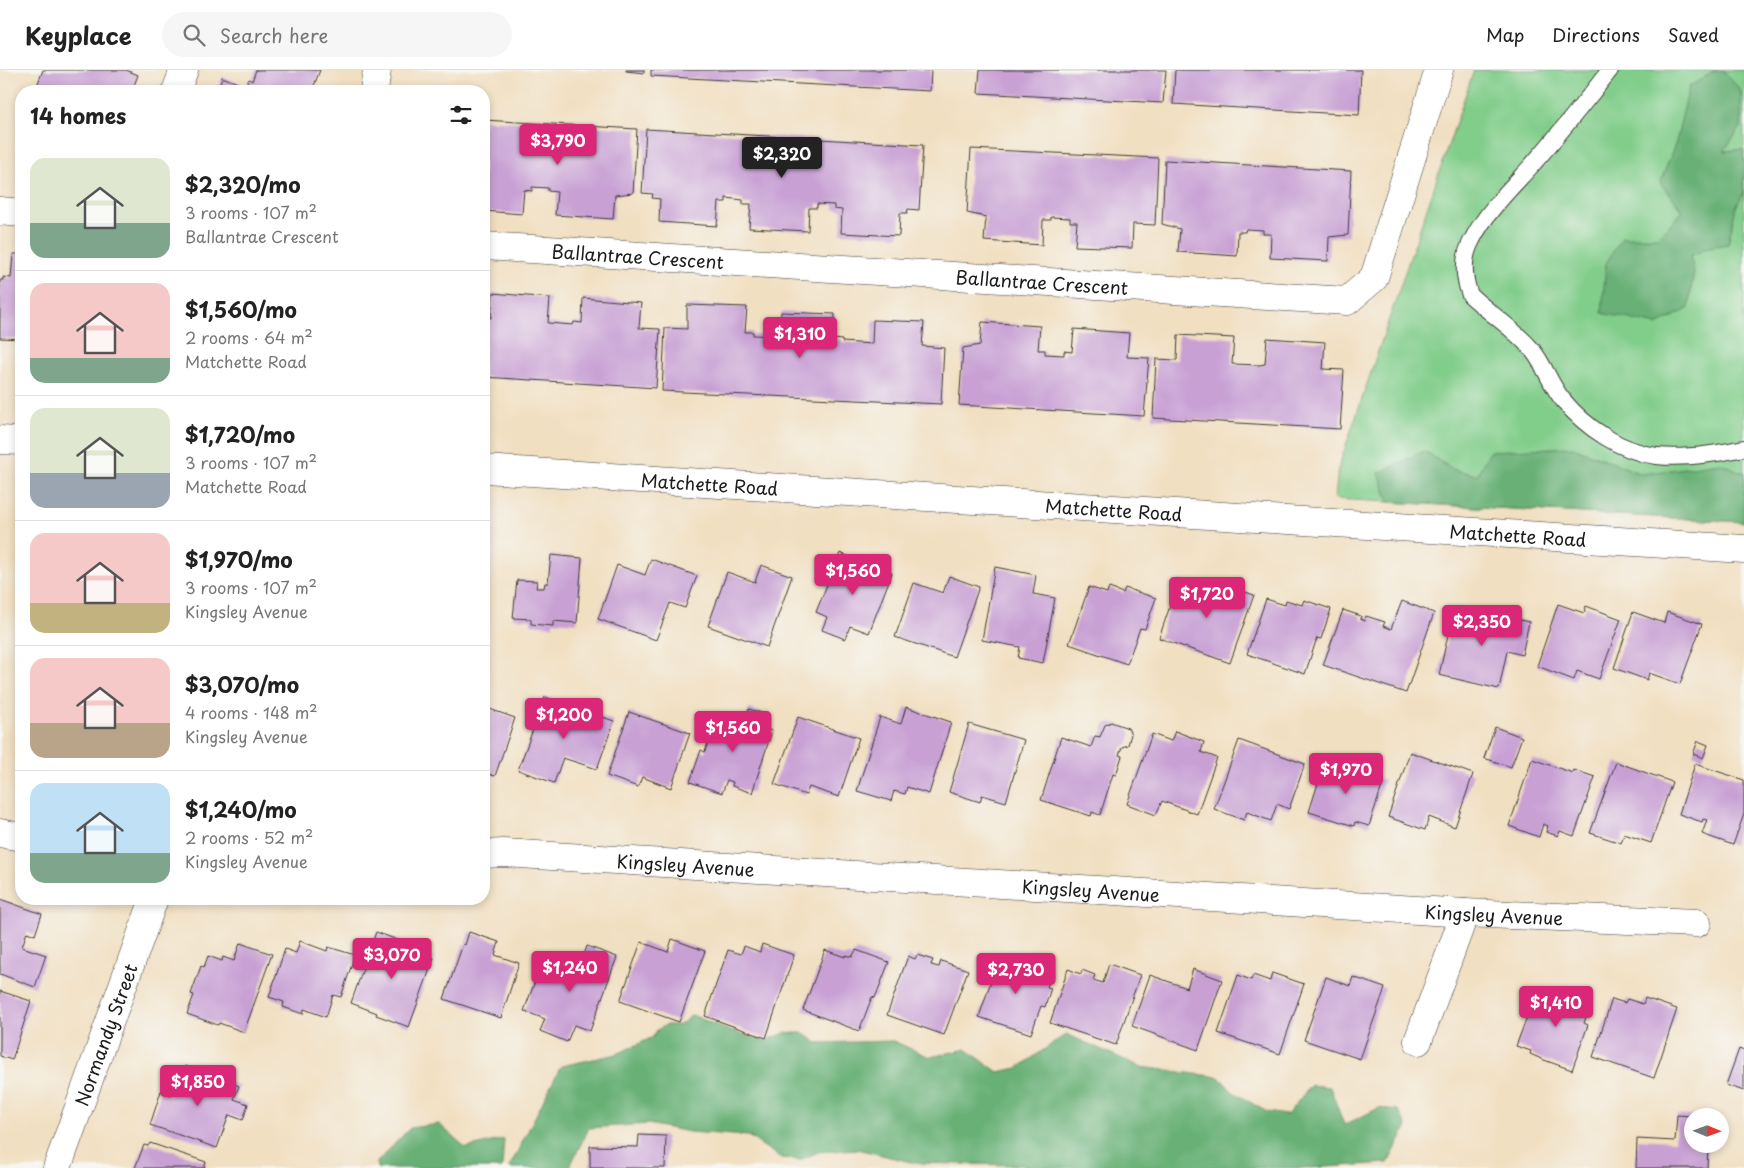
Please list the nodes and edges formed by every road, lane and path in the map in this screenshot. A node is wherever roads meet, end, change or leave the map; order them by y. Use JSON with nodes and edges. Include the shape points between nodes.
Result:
{"nodes":[{"id":1,"x":184,"y":70,"type":"edge"},
{"id":2,"x":377,"y":70,"type":"edge"},
{"id":3,"x":1439,"y":70,"type":"edge"},
{"id":4,"x":1610,"y":70,"type":"edge"},
{"id":5,"x":178,"y":85,"type":"edge"},
{"id":6,"x":375,"y":85,"type":"edge"},
{"id":7,"x":0,"y":211,"type":"edge"},
{"id":8,"x":15,"y":212,"type":"edge"},
{"id":9,"x":490,"y":246,"type":"edge"},
{"id":10,"x":0,"y":440,"type":"edge"},
{"id":11,"x":15,"y":441,"type":"edge"},
{"id":12,"x":1744,"y":448,"type":"edge"},
{"id":13,"x":490,"y":469,"type":"edge"},
{"id":14,"x":1744,"y":550,"type":"edge"},
{"id":15,"x":0,"y":833,"type":"edge"},
{"id":16,"x":15,"y":836,"type":"edge"},
{"id":17,"x":490,"y":854,"type":"edge"},
{"id":18,"x":152,"y":905,"type":"edge"},
{"id":19,"x":1466,"y":913,"type":"junction"},
{"id":20,"x":1697,"y":923,"type":"dead end"},
{"id":21,"x":1418,"y":1041,"type":"dead end"},
{"id":22,"x":57,"y":1168,"type":"edge"}],
"edges":[{"from":1,"to":5,"type":"street"},
{"from":2,"to":6,"type":"street"},
{"from":3,"to":9,"type":"street","name":"Ballantrae Crescent","via":[[1374,278],[1347,301]]},
{"from":4,"to":12,"type":"lane","via":[[1484,219],[1465,257],[1466,285],[1470,295],[1524,341],[1562,400],[1599,433],[1627,448],[1656,456],[1692,456]]},
{"from":7,"to":8,"type":"street"},
{"from":10,"to":11,"type":"street"},
{"from":13,"to":14,"type":"street","name":"Matchette Road"},
{"from":15,"to":16,"type":"street"},
{"from":17,"to":19,"type":"street","name":"Kingsley Avenue"},
{"from":18,"to":22,"type":"street","name":"Normandy Street"},
{"from":19,"to":20,"type":"street","name":"Kingsley Avenue"},
{"from":19,"to":21,"type":"street"}]}
